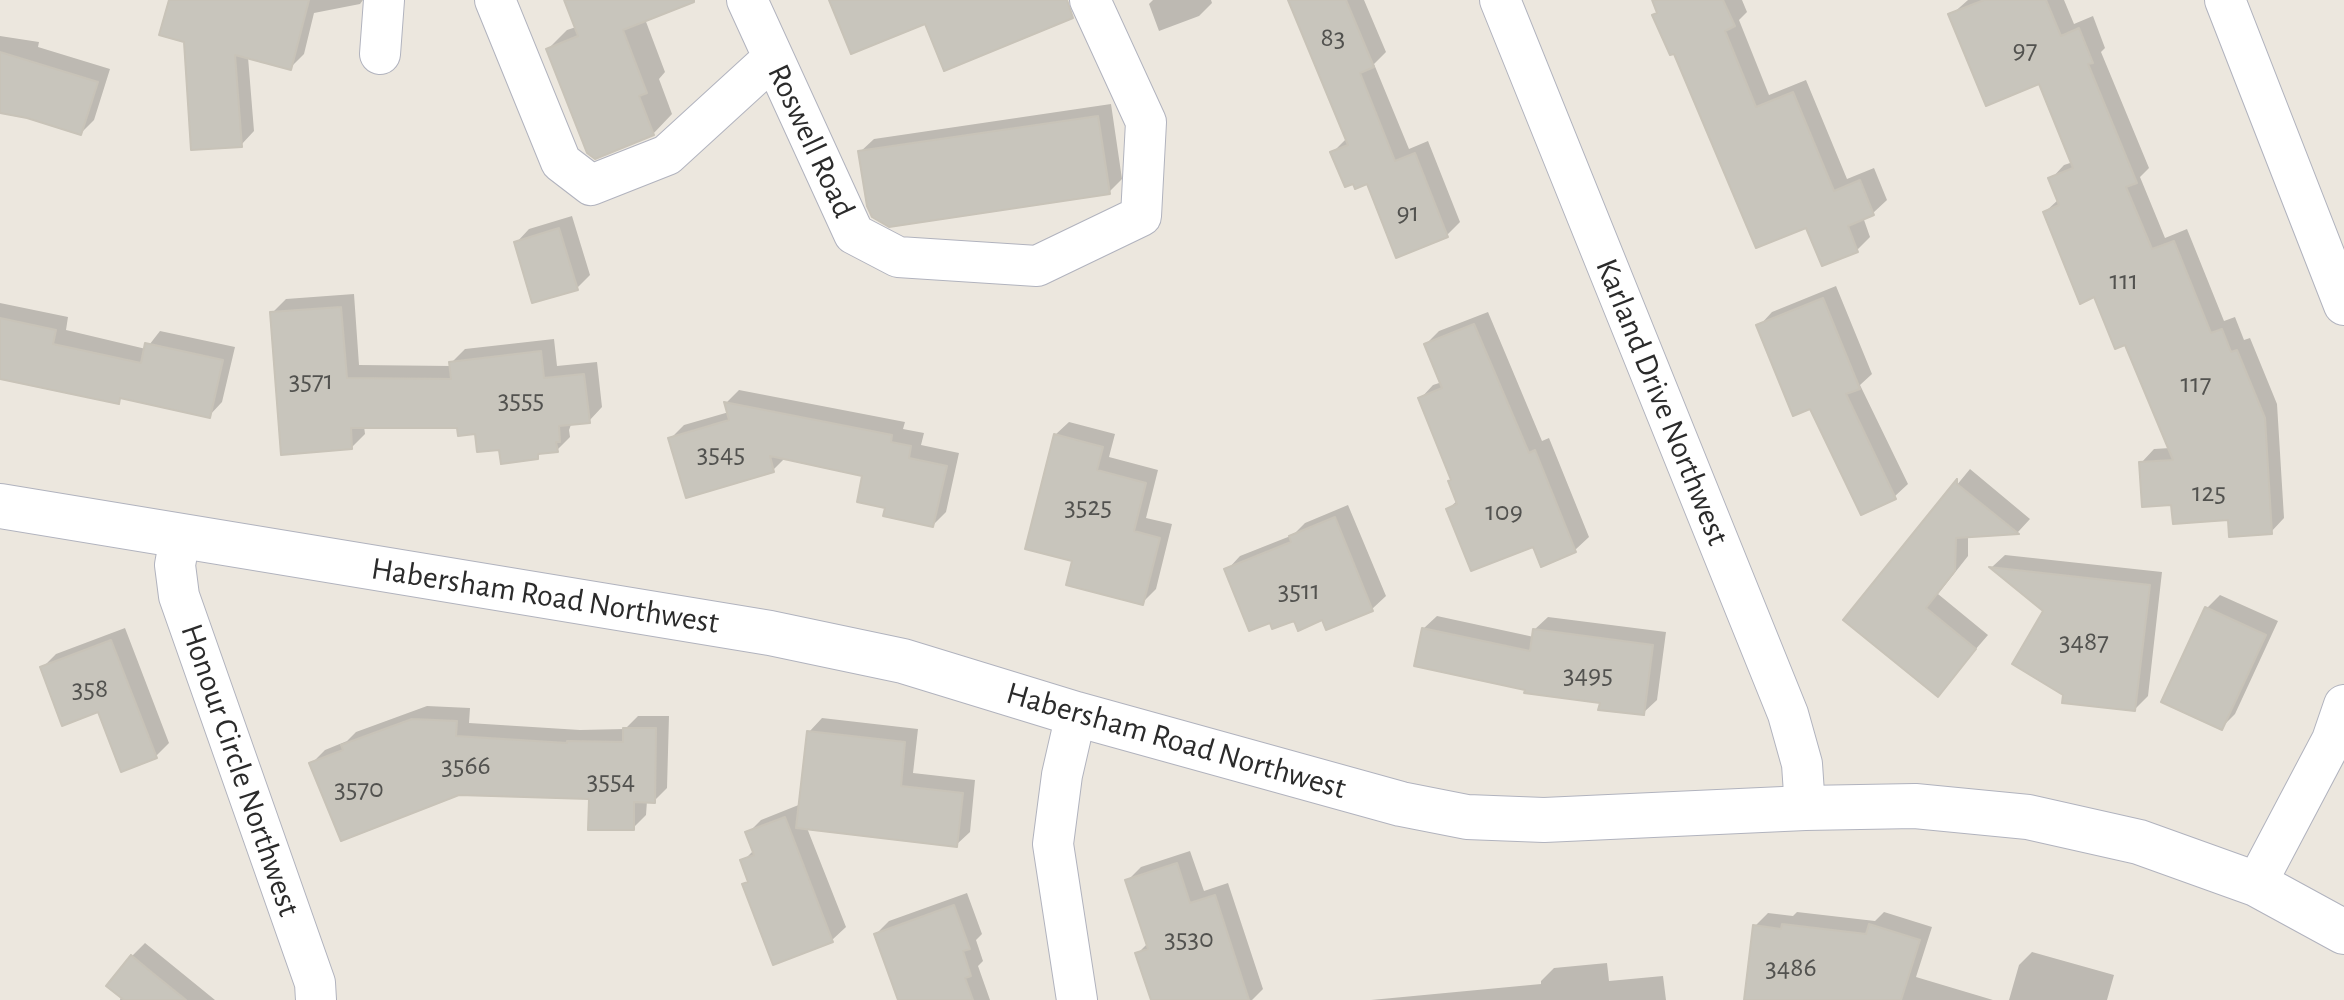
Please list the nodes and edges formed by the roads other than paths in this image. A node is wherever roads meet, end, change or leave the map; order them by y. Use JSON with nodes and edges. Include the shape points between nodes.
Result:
{"nodes":[{"id":1,"x":384,"y":0,"type":"edge"},
{"id":2,"x":495,"y":0,"type":"edge"},
{"id":3,"x":747,"y":0,"type":"edge"},
{"id":4,"x":1090,"y":0,"type":"edge"},
{"id":5,"x":1500,"y":0,"type":"edge"},
{"id":6,"x":2225,"y":0,"type":"edge"},
{"id":7,"x":380,"y":54,"type":"dead end"},
{"id":8,"x":772,"y":59,"type":"junction"},
{"id":9,"x":2344,"y":305,"type":"edge"},
{"id":10,"x":0,"y":506,"type":"edge"},
{"id":11,"x":180,"y":537,"type":"junction"},
{"id":12,"x":2344,"y":705,"type":"edge"},
{"id":13,"x":1076,"y":714,"type":"junction"},
{"id":14,"x":1805,"y":808,"type":"junction"},
{"id":15,"x":2256,"y":884,"type":"junction"},
{"id":16,"x":2344,"y":932,"type":"edge"},
{"id":17,"x":316,"y":1000,"type":"edge"},
{"id":18,"x":1077,"y":1000,"type":"edge"}],
"edges":[{"from":1,"to":7,"type":"street"},
{"from":2,"to":8,"type":"street","via":[[561,162],[591,185],[667,155]]},
{"from":3,"to":8,"type":"street","name":"Roswell Road"},
{"from":4,"to":8,"type":"street","name":"Roswell Road","via":[[1146,122],[1141,216],[1037,266],[898,257],[854,234]]},
{"from":5,"to":14,"type":"street","name":"Karland Drive Northwest","via":[[1788,714],[1802,764]]},
{"from":6,"to":9,"type":"street"},
{"from":10,"to":11,"type":"street","name":"Habersham Road Northwest"},
{"from":11,"to":13,"type":"street","name":"Habersham Road Northwest","via":[[770,633],[903,661]]},
{"from":11,"to":17,"type":"street","name":"Honour Circle Northwest","via":[[175,565],[179,596],[315,983]]},
{"from":12,"to":15,"type":"street","via":[[2332,740]]},
{"from":13,"to":14,"type":"street","name":"Habersham Road Northwest","via":[[1401,804],[1467,817],[1544,820]]},
{"from":13,"to":18,"type":"street","via":[[1053,844]]},
{"from":14,"to":15,"type":"street","name":"Habersham Road Northwest","via":[[1915,806],[2028,817],[2139,842]]},
{"from":15,"to":16,"type":"street","name":"Habersham Road Northwest"}]}
